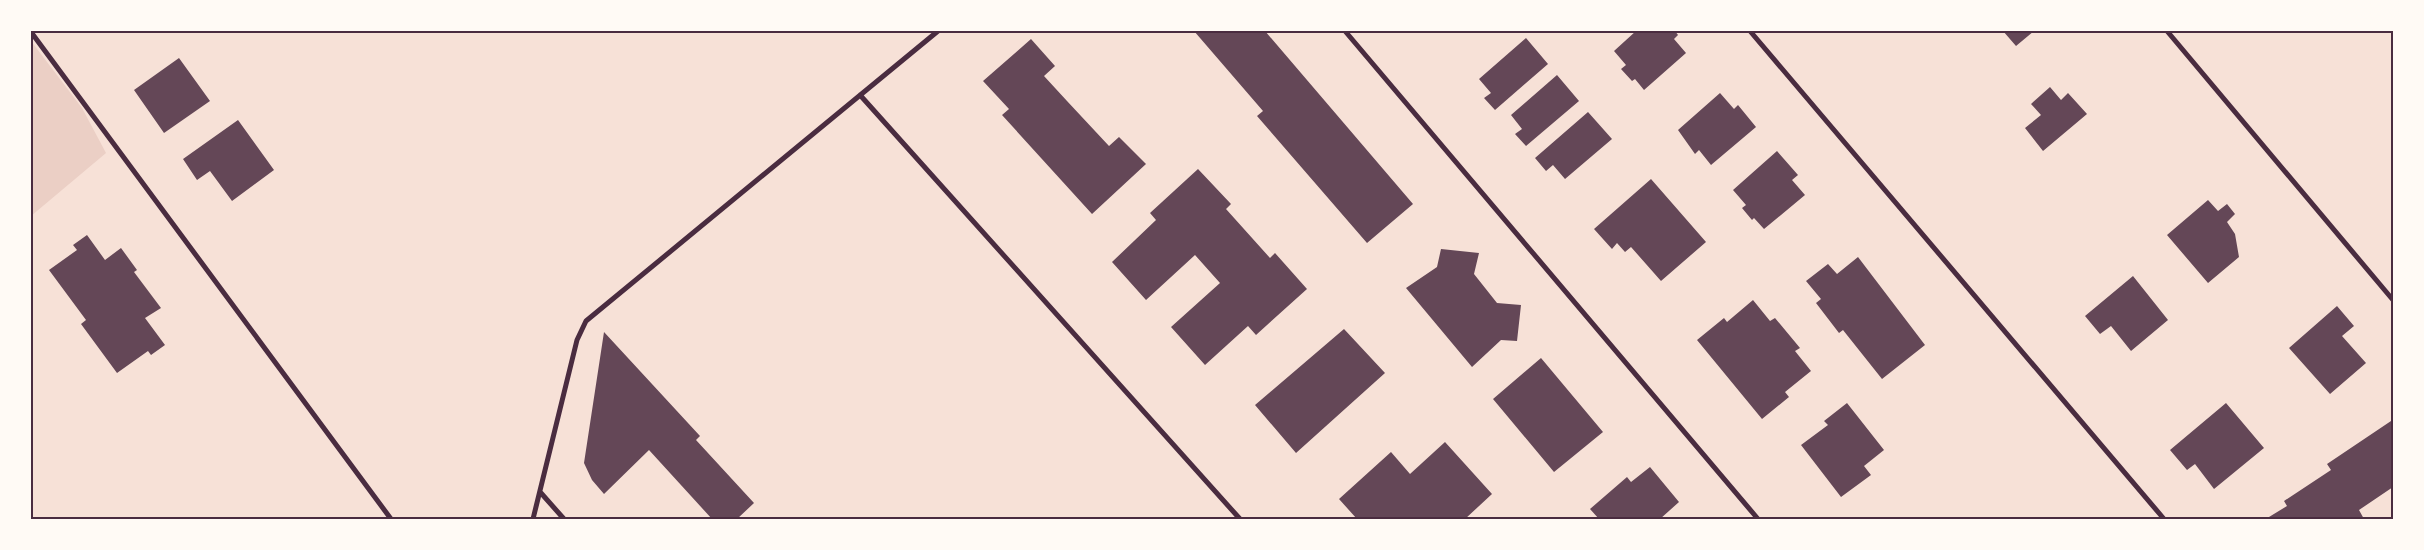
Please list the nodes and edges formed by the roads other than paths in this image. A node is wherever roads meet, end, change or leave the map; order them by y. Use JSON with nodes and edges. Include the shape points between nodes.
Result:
{"nodes":[{"id":1,"x":938,"y":31,"type":"edge"},
{"id":2,"x":1345,"y":31,"type":"edge"},
{"id":3,"x":1750,"y":31,"type":"edge"},
{"id":4,"x":2167,"y":31,"type":"edge"},
{"id":5,"x":31,"y":32,"type":"edge"},
{"id":6,"x":860,"y":95,"type":"junction"},
{"id":7,"x":2393,"y":300,"type":"edge"},
{"id":8,"x":540,"y":493,"type":"junction"},
{"id":9,"x":391,"y":519,"type":"edge"},
{"id":10,"x":533,"y":519,"type":"edge"},
{"id":11,"x":564,"y":519,"type":"edge"},
{"id":12,"x":1240,"y":519,"type":"edge"},
{"id":13,"x":1758,"y":519,"type":"edge"},
{"id":14,"x":2164,"y":519,"type":"edge"}],
"edges":[{"from":1,"to":6,"type":"street"},
{"from":2,"to":13,"type":"street"},
{"from":3,"to":14,"type":"street"},
{"from":4,"to":7,"type":"street"},
{"from":5,"to":9,"type":"street"},
{"from":6,"to":8,"type":"street","via":[[586,321],[577,340]]},
{"from":6,"to":12,"type":"street"},
{"from":8,"to":10,"type":"street"},
{"from":8,"to":11,"type":"street"}]}
